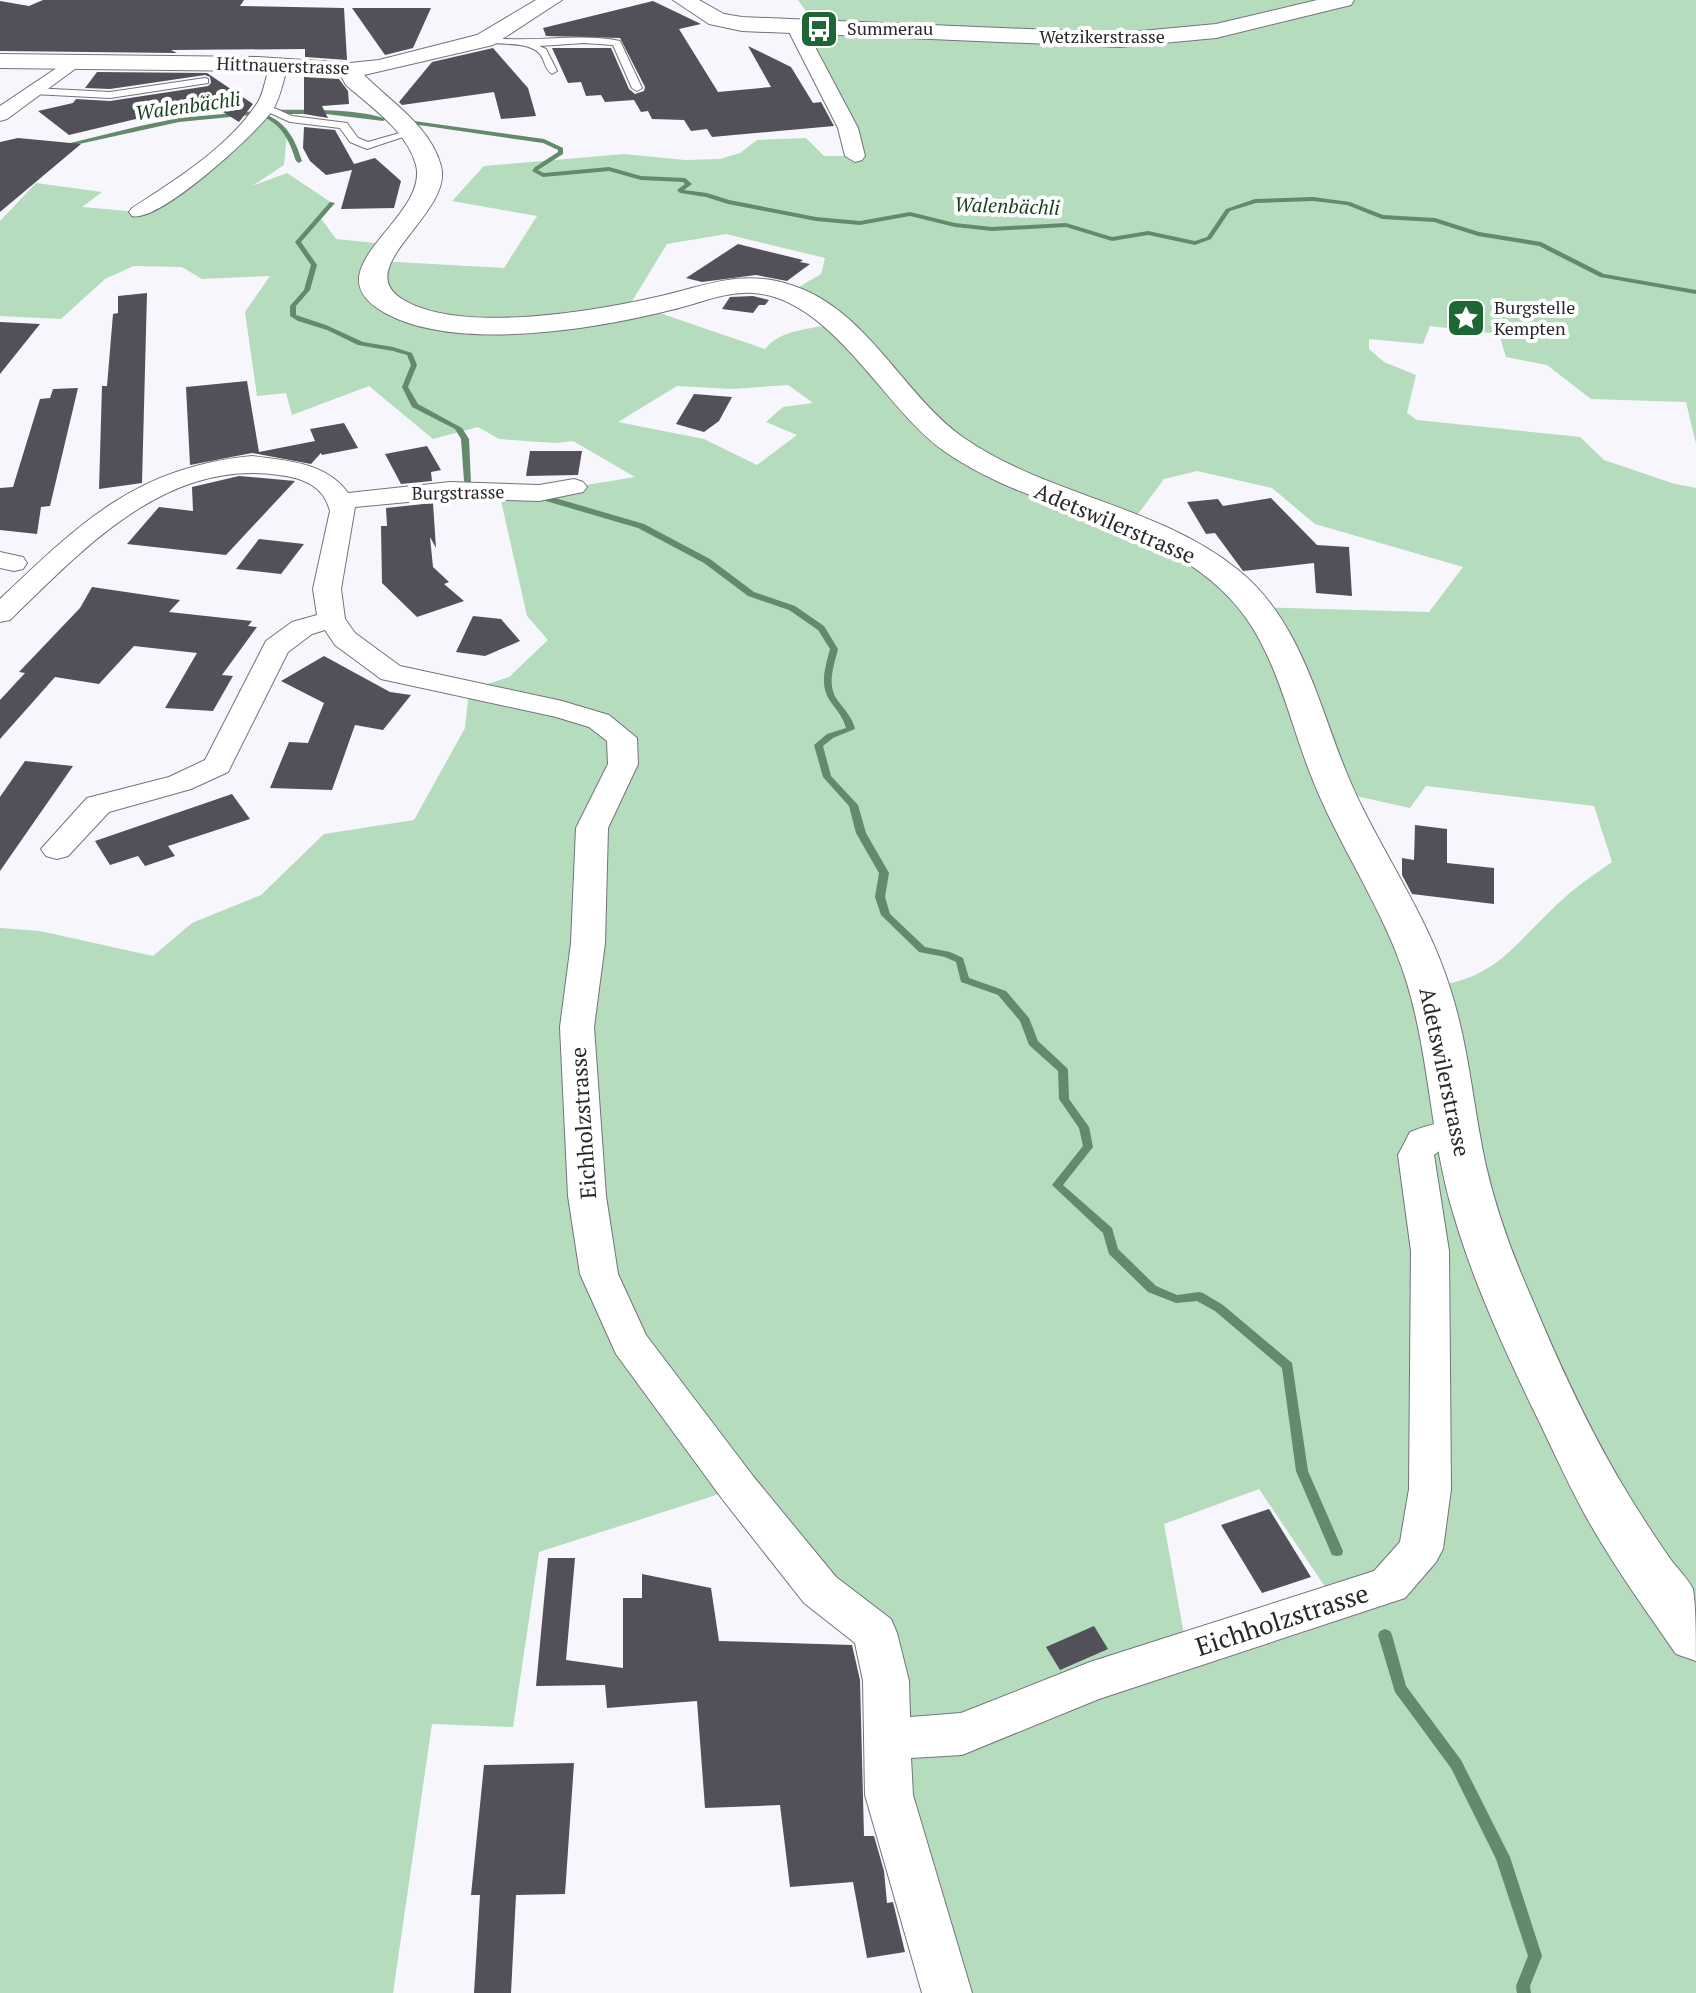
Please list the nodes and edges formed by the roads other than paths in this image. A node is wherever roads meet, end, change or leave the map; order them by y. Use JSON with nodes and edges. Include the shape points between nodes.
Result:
{"nodes":[{"id":1,"x":551,"y":0,"type":"edge"},
{"id":2,"x":684,"y":0,"type":"edge"},
{"id":3,"x":1343,"y":0,"type":"edge"},
{"id":4,"x":796,"y":28,"type":"junction"},
{"id":5,"x":485,"y":40,"type":"junction"},
{"id":6,"x":530,"y":45,"type":"junction"},
{"id":7,"x":0,"y":61,"type":"edge"},
{"id":8,"x":73,"y":62,"type":"junction"},
{"id":9,"x":280,"y":65,"type":"junction"},
{"id":10,"x":350,"y":70,"type":"junction"},
{"id":11,"x":552,"y":71,"type":"dead end"},
{"id":12,"x":205,"y":81,"type":"dead end"},
{"id":13,"x":637,"y":88,"type":"dead end"},
{"id":14,"x":33,"y":91,"type":"junction"},
{"id":15,"x":264,"y":112,"type":"junction"},
{"id":16,"x":0,"y":115,"type":"edge"},
{"id":17,"x":410,"y":133,"type":"junction"},
{"id":18,"x":855,"y":156,"type":"dead end"},
{"id":19,"x":139,"y":212,"type":"dead end"},
{"id":20,"x":574,"y":487,"type":"dead end"},
{"id":21,"x":342,"y":501,"type":"junction"},
{"id":22,"x":0,"y":614,"type":"edge"},
{"id":23,"x":331,"y":620,"type":"junction"},
{"id":24,"x":57,"y":849,"type":"dead end"},
{"id":25,"x":1457,"y":1134,"type":"junction"},
{"id":26,"x":1696,"y":1637,"type":"edge"},
{"id":27,"x":887,"y":1739,"type":"junction"},
{"id":28,"x":947,"y":1993,"type":"edge"}],
"edges":[{"from":1,"to":5,"type":"street","name":"Hittnauerstrasse"},
{"from":2,"to":4,"type":"street","via":[[727,22]]},
{"from":3,"to":4,"type":"street","name":"Wetzikerstrasse","via":[[1168,38]]},
{"from":4,"to":18,"type":"street","via":[[848,128]]},
{"from":5,"to":6,"type":"lane"},
{"from":5,"to":10,"type":"street","name":"Hittnauerstrasse"},
{"from":6,"to":11,"type":"lane","via":[[543,51]]},
{"from":6,"to":13,"type":"lane","via":[[601,39],[617,43]]},
{"from":7,"to":8,"type":"street","name":"Hittnauerstrasse"},
{"from":8,"to":9,"type":"street","name":"Hittnauerstrasse"},
{"from":8,"to":14,"type":"street"},
{"from":9,"to":10,"type":"street","name":"Hittnauerstrasse"},
{"from":9,"to":15,"type":"street"},
{"from":10,"to":17,"type":"street","name":"Adetswilerstrasse"},
{"from":12,"to":14,"type":"lane","via":[[110,95]]},
{"from":14,"to":16,"type":"street"},
{"from":15,"to":17,"type":"lane","via":[[343,125],[354,140],[367,146]]},
{"from":15,"to":19,"type":"street","via":[[172,193]]},
{"from":17,"to":25,"type":"street","name":"Adetswilerstrasse","via":[[427,161],[431,186],[424,205],[391,238],[377,261],[374,288],[394,308],[452,323],[517,323],[625,312],[734,286],[778,289],[835,323],[924,422],[955,446],[1026,486],[1181,547],[1234,583],[1279,646],[1336,792],[1419,960],[1439,1026]]},
{"from":20,"to":21,"type":"street","name":"Burgstrasse","via":[[539,493],[450,490]]},
{"from":21,"to":22,"type":"street","via":[[330,484],[288,467],[226,465],[189,473],[153,486],[75,542]]},
{"from":21,"to":23,"type":"street","via":[[327,589]]},
{"from":23,"to":24,"type":"street","via":[[302,628],[276,647],[217,766],[180,783],[98,805]]},
{"from":23,"to":27,"type":"street","name":"Eichholzstrasse","via":[[345,639],[391,673],[562,710],[599,721],[622,738],[623,764],[592,828],[588,943],[577,1027],[587,1196],[599,1274],[630,1343],[738,1488],[820,1590],[875,1633],[886,1681]]},
{"from":25,"to":26,"type":"street","name":"Adetswilerstrasse","via":[[1470,1192],[1521,1333],[1602,1496]]},
{"from":25,"to":27,"type":"street","name":"Eichholzstrasse","via":[[1423,1141],[1416,1155],[1430,1251],[1430,1489],[1421,1549],[1389,1585],[1090,1682],[962,1734]]},
{"from":27,"to":28,"type":"street","name":"Eichholzstrasse","via":[[889,1795]]}]}
